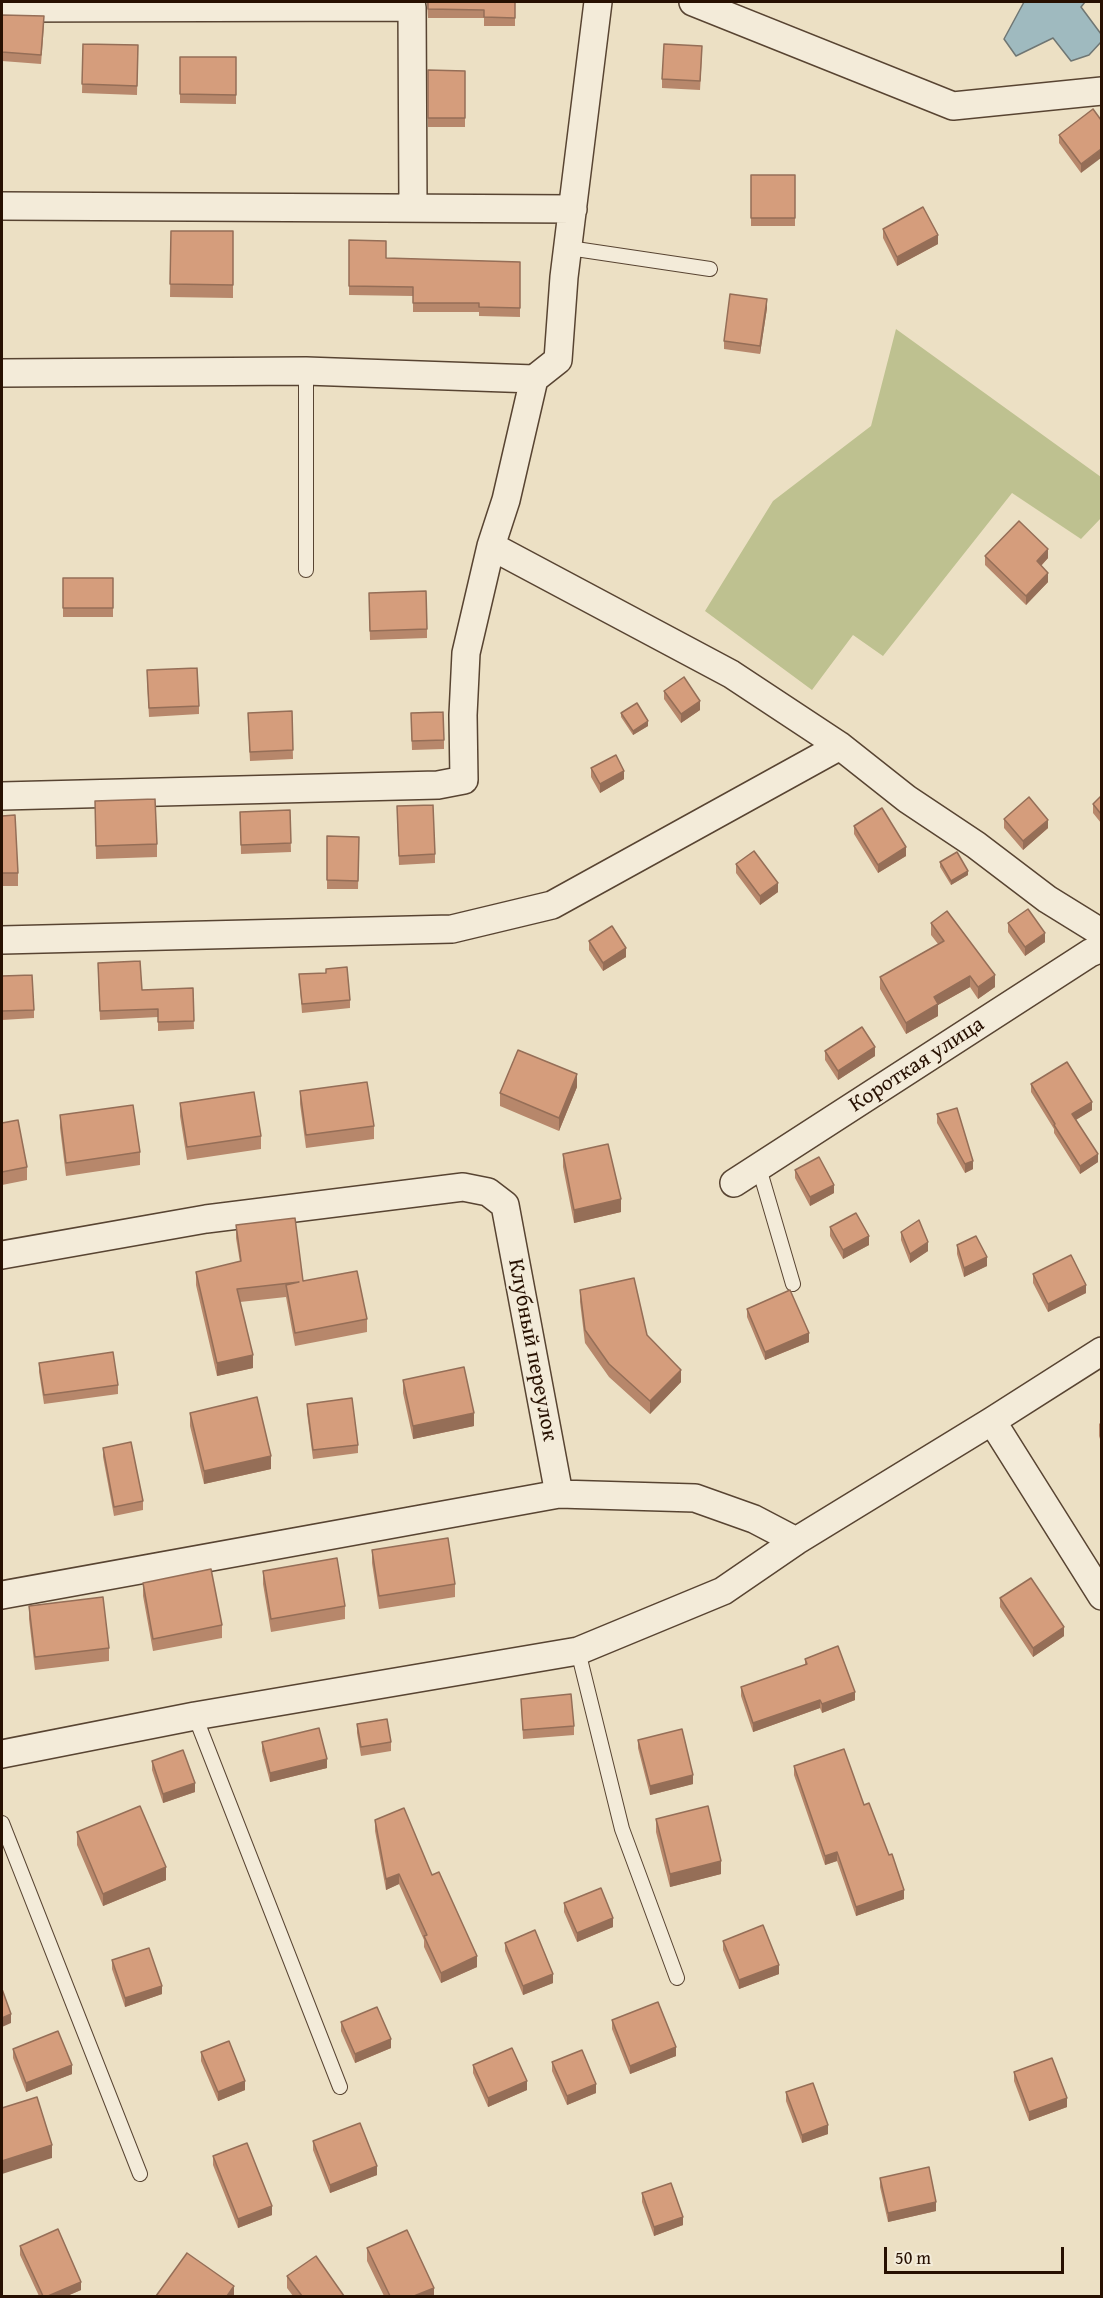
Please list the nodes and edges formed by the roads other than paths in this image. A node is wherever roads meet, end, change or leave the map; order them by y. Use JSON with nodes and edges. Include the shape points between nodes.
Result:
{"nodes":[{"id":1,"x":598,"y":2,"type":"edge"},
{"id":2,"x":693,"y":2,"type":"edge"},
{"id":3,"x":2,"y":8,"type":"edge"},
{"id":4,"x":1101,"y":91,"type":"edge"},
{"id":5,"x":2,"y":206,"type":"edge"},
{"id":6,"x":413,"y":207,"type":"junction"},
{"id":7,"x":573,"y":209,"type":"junction"},
{"id":8,"x":569,"y":248,"type":"junction"},
{"id":9,"x":710,"y":269,"type":"dead end"},
{"id":10,"x":306,"y":371,"type":"junction"},
{"id":11,"x":2,"y":373,"type":"edge"},
{"id":12,"x":534,"y":380,"type":"junction"},
{"id":13,"x":491,"y":546,"type":"junction"},
{"id":14,"x":306,"y":570,"type":"dead end"},
{"id":15,"x":840,"y":746,"type":"junction"},
{"id":16,"x":2,"y":796,"type":"edge"},
{"id":17,"x":1101,"y":933,"type":"edge"},
{"id":18,"x":2,"y":940,"type":"edge"},
{"id":19,"x":1101,"y":948,"type":"edge"},
{"id":20,"x":759,"y":1168,"type":"junction"},
{"id":21,"x":734,"y":1183,"type":"dead end"},
{"id":22,"x":2,"y":1255,"type":"edge"},
{"id":23,"x":793,"y":1284,"type":"dead end"},
{"id":24,"x":1101,"y":1351,"type":"edge"},
{"id":25,"x":992,"y":1421,"type":"junction"},
{"id":26,"x":559,"y":1494,"type":"junction"},
{"id":27,"x":796,"y":1541,"type":"junction"},
{"id":28,"x":2,"y":1596,"type":"edge"},
{"id":29,"x":1101,"y":1596,"type":"edge"},
{"id":30,"x":578,"y":1651,"type":"junction"},
{"id":31,"x":195,"y":1716,"type":"junction"},
{"id":32,"x":2,"y":1754,"type":"edge"},
{"id":33,"x":2,"y":1823,"type":"edge"},
{"id":34,"x":677,"y":1978,"type":"dead end"},
{"id":35,"x":340,"y":2087,"type":"dead end"},
{"id":36,"x":140,"y":2174,"type":"dead end"}],
"edges":[{"from":1,"to":7,"type":"street"},
{"from":2,"to":4,"type":"street","via":[[953,106]]},
{"from":3,"to":6,"type":"street","via":[[412,7]]},
{"from":5,"to":6,"type":"street"},
{"from":6,"to":7,"type":"street"},
{"from":7,"to":8,"type":"street"},
{"from":8,"to":9,"type":"lane"},
{"from":8,"to":12,"type":"street","via":[[558,360]]},
{"from":10,"to":11,"type":"street"},
{"from":10,"to":12,"type":"street"},
{"from":10,"to":14,"type":"lane"},
{"from":12,"to":13,"type":"street"},
{"from":13,"to":15,"type":"street","via":[[731,674]]},
{"from":13,"to":16,"type":"street","via":[[466,653],[464,780],[438,784]]},
{"from":15,"to":17,"type":"street","via":[[907,799]]},
{"from":15,"to":18,"type":"street","via":[[552,905],[452,929]]},
{"from":19,"to":20,"type":"street","name":"Короткая улица"},
{"from":20,"to":21,"type":"street","name":"Короткая улица"},
{"from":20,"to":23,"type":"lane"},
{"from":22,"to":26,"type":"street","name":"Клубный переулок","via":[[206,1219],[463,1187],[488,1192],[505,1205]]},
{"from":24,"to":25,"type":"street"},
{"from":25,"to":27,"type":"street"},
{"from":25,"to":29,"type":"street"},
{"from":26,"to":27,"type":"street","via":[[695,1498],[754,1519]]},
{"from":26,"to":28,"type":"street"},
{"from":27,"to":30,"type":"street","via":[[723,1591]]},
{"from":30,"to":31,"type":"street"},
{"from":30,"to":34,"type":"lane","via":[[622,1829]]},
{"from":31,"to":32,"type":"street"},
{"from":31,"to":35,"type":"lane"},
{"from":33,"to":36,"type":"lane"}]}
